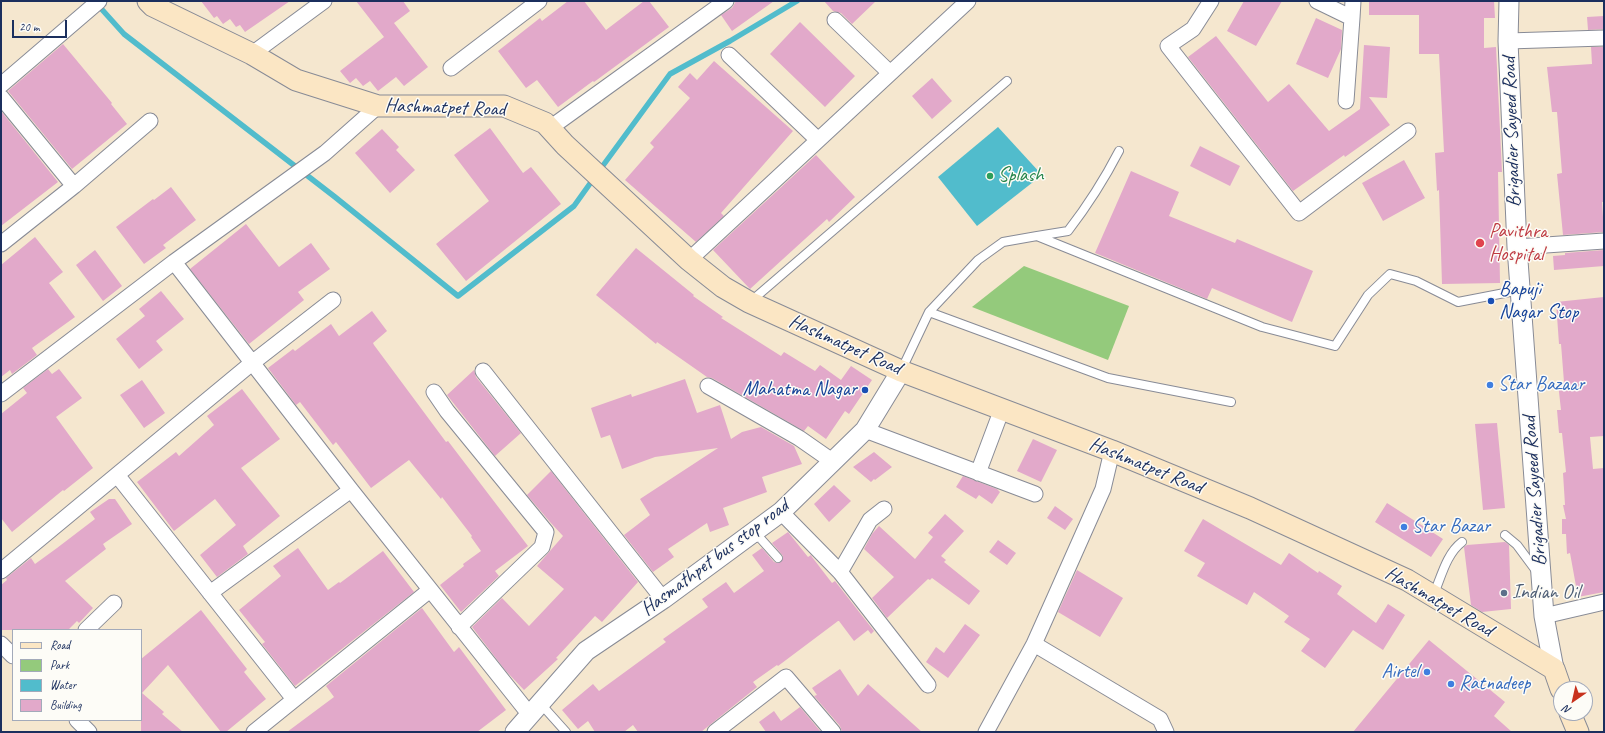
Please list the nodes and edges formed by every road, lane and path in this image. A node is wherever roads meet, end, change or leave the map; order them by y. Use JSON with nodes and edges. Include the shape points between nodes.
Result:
{"nodes":[{"id":1,"x":99,"y":1,"type":"edge"},
{"id":2,"x":148,"y":1,"type":"edge"},
{"id":3,"x":324,"y":1,"type":"edge"},
{"id":4,"x":539,"y":1,"type":"edge"},
{"id":5,"x":726,"y":1,"type":"edge"},
{"id":6,"x":968,"y":1,"type":"edge"},
{"id":7,"x":1211,"y":1,"type":"edge"},
{"id":8,"x":1317,"y":1,"type":"edge"},
{"id":9,"x":1353,"y":1,"type":"edge"},
{"id":10,"x":1509,"y":1,"type":"edge"},
{"id":11,"x":1352,"y":18,"type":"junction"},
{"id":12,"x":835,"y":20,"type":"dead end"},
{"id":13,"x":1604,"y":38,"type":"edge"},
{"id":14,"x":1508,"y":41,"type":"junction"},
{"id":15,"x":252,"y":54,"type":"junction"},
{"id":16,"x":729,"y":55,"type":"dead end"},
{"id":17,"x":451,"y":68,"type":"dead end"},
{"id":18,"x":890,"y":73,"type":"junction"},
{"id":19,"x":1007,"y":81,"type":"dead end"},
{"id":20,"x":1,"y":85,"type":"edge"},
{"id":21,"x":1,"y":97,"type":"edge"},
{"id":22,"x":1346,"y":101,"type":"dead end"},
{"id":23,"x":378,"y":106,"type":"junction"},
{"id":24,"x":150,"y":121,"type":"dead end"},
{"id":25,"x":550,"y":128,"type":"junction"},
{"id":26,"x":1408,"y":131,"type":"dead end"},
{"id":27,"x":818,"y":140,"type":"junction"},
{"id":28,"x":1119,"y":151,"type":"dead end"},
{"id":29,"x":74,"y":186,"type":"junction"},
{"id":30,"x":1036,"y":236,"type":"junction"},
{"id":31,"x":1604,"y":241,"type":"edge"},
{"id":32,"x":1,"y":244,"type":"edge"},
{"id":33,"x":1517,"y":247,"type":"junction"},
{"id":34,"x":689,"y":260,"type":"junction"},
{"id":35,"x":174,"y":262,"type":"junction"},
{"id":36,"x":1520,"y":290,"type":"junction"},
{"id":37,"x":333,"y":300,"type":"dead end"},
{"id":38,"x":749,"y":302,"type":"junction"},
{"id":39,"x":929,"y":312,"type":"junction"},
{"id":40,"x":252,"y":363,"type":"junction"},
{"id":41,"x":901,"y":370,"type":"junction"},
{"id":42,"x":483,"y":371,"type":"dead end"},
{"id":43,"x":708,"y":386,"type":"dead end"},
{"id":44,"x":434,"y":392,"type":"dead end"},
{"id":45,"x":1,"y":394,"type":"edge"},
{"id":46,"x":1231,"y":402,"type":"dead end"},
{"id":47,"x":1002,"y":409,"type":"junction"},
{"id":48,"x":864,"y":430,"type":"junction"},
{"id":49,"x":1112,"y":451,"type":"junction"},
{"id":50,"x":832,"y":461,"type":"junction"},
{"id":51,"x":978,"y":473,"type":"junction"},
{"id":52,"x":117,"y":476,"type":"junction"},
{"id":53,"x":351,"y":490,"type":"junction"},
{"id":54,"x":1035,"y":494,"type":"dead end"},
{"id":55,"x":884,"y":509,"type":"dead end"},
{"id":56,"x":781,"y":512,"type":"junction"},
{"id":57,"x":1505,"y":535,"type":"dead end"},
{"id":58,"x":748,"y":537,"type":"junction"},
{"id":59,"x":1462,"y":542,"type":"dead end"},
{"id":60,"x":778,"y":558,"type":"dead end"},
{"id":61,"x":1,"y":571,"type":"edge"},
{"id":62,"x":840,"y":572,"type":"junction"},
{"id":63,"x":1541,"y":577,"type":"junction"},
{"id":64,"x":430,"y":590,"type":"junction"},
{"id":65,"x":210,"y":593,"type":"junction"},
{"id":66,"x":1433,"y":596,"type":"junction"},
{"id":67,"x":664,"y":599,"type":"junction"},
{"id":68,"x":1604,"y":602,"type":"edge"},
{"id":69,"x":114,"y":603,"type":"dead end"},
{"id":70,"x":1544,"y":616,"type":"junction"},
{"id":71,"x":459,"y":627,"type":"junction"},
{"id":72,"x":87,"y":629,"type":"edge"},
{"id":73,"x":1,"y":644,"type":"edge"},
{"id":74,"x":1034,"y":644,"type":"junction"},
{"id":75,"x":12,"y":655,"type":"edge"},
{"id":76,"x":1554,"y":669,"type":"junction"},
{"id":77,"x":1558,"y":681,"type":"edge"},
{"id":78,"x":928,"y":685,"type":"dead end"},
{"id":79,"x":294,"y":699,"type":"junction"},
{"id":80,"x":535,"y":709,"type":"junction"},
{"id":81,"x":78,"y":721,"type":"edge"},
{"id":82,"x":1573,"y":721,"type":"edge"},
{"id":83,"x":89,"y":732,"type":"edge"},
{"id":84,"x":254,"y":732,"type":"edge"},
{"id":85,"x":515,"y":732,"type":"edge"},
{"id":86,"x":566,"y":732,"type":"edge"},
{"id":87,"x":715,"y":732,"type":"edge"},
{"id":88,"x":833,"y":732,"type":"edge"},
{"id":89,"x":986,"y":732,"type":"edge"},
{"id":90,"x":1166,"y":732,"type":"edge"},
{"id":91,"x":1578,"y":732,"type":"edge"}],
"edges":[{"from":1,"to":20,"type":"street"},
{"from":2,"to":15,"type":"main road","name":"Hashmatpet Road","via":[[153,6]]},
{"from":3,"to":15,"type":"street"},
{"from":4,"to":17,"type":"street"},
{"from":5,"to":25,"type":"street"},
{"from":6,"to":18,"type":"street"},
{"from":7,"to":26,"type":"street","via":[[1193,29],[1168,46],[1299,213]]},
{"from":8,"to":11,"type":"street"},
{"from":9,"to":11,"type":"street"},
{"from":10,"to":14,"type":"street","name":"Brigadier Sayeed Road"},
{"from":11,"to":22,"type":"street"},
{"from":12,"to":18,"type":"street"},
{"from":13,"to":14,"type":"street"},
{"from":14,"to":33,"type":"street","name":"Brigadier Sayeed Road"},
{"from":15,"to":23,"type":"main road","name":"Hashmatpet Road","via":[[296,80]]},
{"from":16,"to":27,"type":"street"},
{"from":18,"to":27,"type":"street"},
{"from":19,"to":38,"type":"lane"},
{"from":21,"to":29,"type":"street"},
{"from":23,"to":25,"type":"main road","name":"Hashmatpet Road","via":[[504,106]]},
{"from":23,"to":35,"type":"street","via":[[325,154]]},
{"from":24,"to":29,"type":"street"},
{"from":25,"to":34,"type":"main road","name":"Hashmatpet Road"},
{"from":27,"to":34,"type":"street"},
{"from":28,"to":30,"type":"lane","via":[[1091,200],[1068,231]]},
{"from":29,"to":32,"type":"street"},
{"from":30,"to":36,"type":"lane","via":[[1262,327],[1336,346],[1368,295],[1390,274],[1416,281],[1458,302]]},
{"from":30,"to":39,"type":"lane","via":[[1004,242],[978,260]]},
{"from":31,"to":33,"type":"street"},
{"from":33,"to":36,"type":"street","name":"Brigadier Sayeed Road"},
{"from":34,"to":38,"type":"main road","name":"Hashmatpet Road","via":[[724,287]]},
{"from":35,"to":40,"type":"street"},
{"from":35,"to":45,"type":"street"},
{"from":36,"to":63,"type":"street","name":"Brigadier Sayeed Road"},
{"from":37,"to":40,"type":"street"},
{"from":38,"to":41,"type":"main road","name":"Hashmatpet Road"},
{"from":39,"to":41,"type":"lane"},
{"from":39,"to":46,"type":"lane","via":[[1108,378]]},
{"from":40,"to":52,"type":"street"},
{"from":40,"to":53,"type":"street"},
{"from":41,"to":47,"type":"main road","name":"Hashmatpet Road"},
{"from":41,"to":48,"type":"street","name":"Hasmathpet bus stop road"},
{"from":42,"to":67,"type":"street"},
{"from":43,"to":50,"type":"street","via":[[799,438]]},
{"from":44,"to":71,"type":"street","via":[[546,532],[542,547]]},
{"from":47,"to":49,"type":"main road","name":"Hashmatpet Road"},
{"from":47,"to":51,"type":"street"},
{"from":48,"to":50,"type":"street","name":"Hasmathpet bus stop road"},
{"from":48,"to":51,"type":"street"},
{"from":49,"to":66,"type":"main road","name":"Hashmatpet Road","via":[[1250,508],[1407,580]]},
{"from":49,"to":74,"type":"street","via":[[1103,489]]},
{"from":50,"to":56,"type":"street","name":"Hasmathpet bus stop road"},
{"from":51,"to":54,"type":"street"},
{"from":52,"to":61,"type":"street"},
{"from":52,"to":65,"type":"street"},
{"from":53,"to":64,"type":"street"},
{"from":53,"to":65,"type":"street"},
{"from":55,"to":62,"type":"street","via":[[870,520]]},
{"from":56,"to":58,"type":"street","name":"Hasmathpet bus stop road"},
{"from":56,"to":62,"type":"street"},
{"from":57,"to":63,"type":"lane"},
{"from":58,"to":60,"type":"lane","via":[[760,538]]},
{"from":58,"to":67,"type":"street","name":"Hasmathpet bus stop road"},
{"from":59,"to":66,"type":"lane","via":[[1451,554]]},
{"from":62,"to":78,"type":"street"},
{"from":63,"to":70,"type":"street","name":"Brigadier Sayeed Road"},
{"from":64,"to":71,"type":"street"},
{"from":64,"to":79,"type":"street"},
{"from":65,"to":79,"type":"street"},
{"from":66,"to":76,"type":"main road","name":"Hashmatpet Road"},
{"from":67,"to":80,"type":"street","name":"Hasmathpet bus stop road","via":[[586,651]]},
{"from":68,"to":70,"type":"street"},
{"from":69,"to":72,"type":"street"},
{"from":70,"to":76,"type":"street","name":"Brigadier Sayeed Road"},
{"from":71,"to":80,"type":"street"},
{"from":73,"to":75,"type":"street"},
{"from":74,"to":89,"type":"street"},
{"from":74,"to":90,"type":"street","via":[[1160,718]]},
{"from":76,"to":77,"type":"main road"},
{"from":79,"to":84,"type":"street"},
{"from":80,"to":85,"type":"street","name":"Hasmathpet bus stop road"},
{"from":80,"to":86,"type":"lane"},
{"from":81,"to":83,"type":"street"},
{"from":82,"to":91,"type":"main road"},
{"from":87,"to":88,"type":"street","via":[[786,677]]}]}
